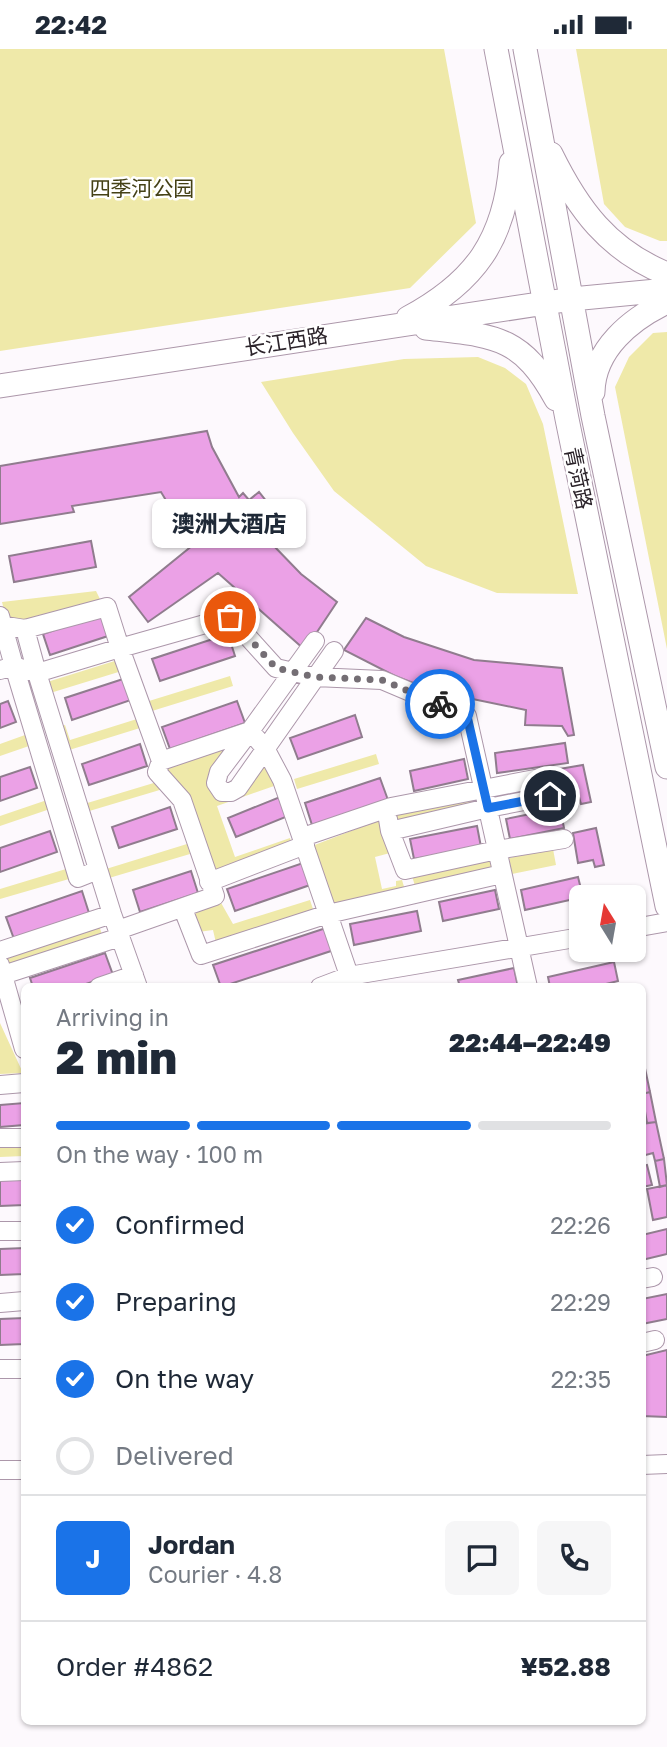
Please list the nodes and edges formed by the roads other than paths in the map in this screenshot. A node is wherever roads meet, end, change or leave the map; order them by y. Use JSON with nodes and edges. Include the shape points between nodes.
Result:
{"nodes":[{"id":1,"x":496,"y":49,"type":"edge"},
{"id":2,"x":525,"y":49,"type":"edge"},
{"id":3,"x":537,"y":119,"type":"junction"},
{"id":4,"x":510,"y":125,"type":"junction"},
{"id":5,"x":667,"y":274,"type":"edge"},
{"id":6,"x":667,"y":290,"type":"edge"},
{"id":7,"x":572,"y":299,"type":"junction"},
{"id":8,"x":667,"y":302,"type":"edge"},
{"id":9,"x":544,"y":303,"type":"junction"},
{"id":10,"x":396,"y":324,"type":"junction"},
{"id":11,"x":0,"y":386,"type":"edge"},
{"id":12,"x":593,"y":416,"type":"junction"},
{"id":13,"x":566,"y":418,"type":"junction"},
{"id":14,"x":1,"y":622,"type":"edge"},
{"id":15,"x":25,"y":629,"type":"junction"},
{"id":16,"x":316,"y":641,"type":"dead end"},
{"id":17,"x":120,"y":648,"type":"junction"},
{"id":18,"x":334,"y":651,"type":"dead end"},
{"id":19,"x":7,"y":668,"type":"edge"},
{"id":20,"x":291,"y":672,"type":"junction"},
{"id":21,"x":37,"y":673,"type":"junction"},
{"id":22,"x":315,"y":677,"type":"junction"},
{"id":23,"x":250,"y":731,"type":"junction"},
{"id":24,"x":265,"y":748,"type":"junction"},
{"id":25,"x":160,"y":761,"type":"junction"},
{"id":26,"x":667,"y":767,"type":"edge"},
{"id":27,"x":545,"y":776,"type":"dead end"},
{"id":28,"x":483,"y":787,"type":"junction"},
{"id":29,"x":550,"y":796,"type":"dead end"},
{"id":30,"x":488,"y":808,"type":"junction"},
{"id":31,"x":385,"y":809,"type":"junction"},
{"id":32,"x":390,"y":831,"type":"junction"},
{"id":33,"x":564,"y":839,"type":"dead end"},
{"id":34,"x":304,"y":841,"type":"junction"},
{"id":35,"x":497,"y":850,"type":"junction"},
{"id":36,"x":98,"y":870,"type":"junction"},
{"id":37,"x":405,"y":870,"type":"junction"},
{"id":38,"x":502,"y":874,"type":"junction"},
{"id":39,"x":209,"y":882,"type":"junction"},
{"id":40,"x":412,"y":895,"type":"junction"},
{"id":41,"x":667,"y":906,"type":"edge"},
{"id":42,"x":183,"y":909,"type":"junction"},
{"id":43,"x":328,"y":913,"type":"junction"},
{"id":44,"x":667,"y":922,"type":"edge"},
{"id":45,"x":646,"y":926,"type":"edge"},
{"id":46,"x":117,"y":927,"type":"junction"},
{"id":47,"x":569,"y":939,"type":"edge"},
{"id":48,"x":519,"y":948,"type":"junction"},
{"id":49,"x":0,"y":951,"type":"edge"},
{"id":50,"x":1,"y":970,"type":"edge"},
{"id":51,"x":136,"y":981,"type":"edge"},
{"id":52,"x":351,"y":982,"type":"edge"},
{"id":53,"x":526,"y":983,"type":"edge"},
{"id":54,"x":20,"y":1014,"type":"edge"},
{"id":55,"x":21,"y":1083,"type":"edge"},
{"id":56,"x":0,"y":1085,"type":"edge"},
{"id":57,"x":0,"y":1138,"type":"edge"},
{"id":58,"x":21,"y":1138,"type":"edge"},
{"id":59,"x":21,"y":1171,"type":"edge"},
{"id":60,"x":0,"y":1172,"type":"edge"},
{"id":61,"x":0,"y":1231,"type":"edge"},
{"id":62,"x":21,"y":1231,"type":"edge"},
{"id":63,"x":21,"y":1301,"type":"edge"},
{"id":64,"x":0,"y":1303,"type":"edge"},
{"id":65,"x":0,"y":1369,"type":"edge"},
{"id":66,"x":21,"y":1369,"type":"edge"},
{"id":67,"x":667,"y":1464,"type":"edge"},
{"id":68,"x":646,"y":1465,"type":"edge"},
{"id":69,"x":0,"y":1470,"type":"edge"},
{"id":70,"x":21,"y":1470,"type":"edge"}],
"edges":[{"from":1,"to":4,"type":"main road","name":"青菏路"},
{"from":2,"to":3,"type":"main road","name":"青菏路"},
{"from":3,"to":5,"type":"main road","via":[[552,157],[595,226],[639,261]]},
{"from":3,"to":7,"type":"main road","name":"青菏路"},
{"from":4,"to":9,"type":"main road","name":"青菏路"},
{"from":4,"to":10,"type":"main road","via":[[509,183],[499,227],[480,262],[430,306]]},
{"from":6,"to":7,"type":"main road","name":"长江西路"},
{"from":7,"to":9,"type":"main road","name":"长江西路"},
{"from":7,"to":12,"type":"main road","name":"青菏路"},
{"from":8,"to":12,"type":"main road","via":[[643,315],[608,346],[593,386]]},
{"from":9,"to":10,"type":"main road","name":"长江西路"},
{"from":9,"to":13,"type":"main road","name":"青菏路"},
{"from":10,"to":11,"type":"main road","name":"长江西路"},
{"from":10,"to":13,"type":"main road","via":[[507,343],[538,369]]},
{"from":12,"to":26,"type":"main road","name":"青菏路"},
{"from":13,"to":41,"type":"main road","name":"青菏路"},
{"from":14,"to":15,"type":"street"},
{"from":14,"to":19,"type":"street"},
{"from":15,"to":17,"type":"street","via":[[107,607]]},
{"from":15,"to":21,"type":"street"},
{"from":16,"to":20,"type":"street"},
{"from":17,"to":20,"type":"street","via":[[230,617],[276,668]]},
{"from":17,"to":21,"type":"street"},
{"from":17,"to":25,"type":"street"},
{"from":18,"to":22,"type":"street"},
{"from":19,"to":21,"type":"street"},
{"from":19,"to":36,"type":"street","via":[[78,878]]},
{"from":20,"to":22,"type":"street"},
{"from":20,"to":23,"type":"street"},
{"from":21,"to":36,"type":"street"},
{"from":22,"to":24,"type":"street"},
{"from":22,"to":28,"type":"street","via":[[382,680],[467,716]]},
{"from":23,"to":24,"type":"street"},
{"from":23,"to":24,"type":"street","via":[[219,772],[216,783],[222,792],[238,788]]},
{"from":23,"to":25,"type":"street"},
{"from":24,"to":34,"type":"street"},
{"from":25,"to":39,"type":"street","via":[[157,772],[182,800]]},
{"from":27,"to":28,"type":"street"},
{"from":28,"to":30,"type":"street"},
{"from":28,"to":31,"type":"street"},
{"from":29,"to":30,"type":"street"},
{"from":30,"to":32,"type":"street"},
{"from":30,"to":35,"type":"street"},
{"from":31,"to":32,"type":"street"},
{"from":31,"to":34,"type":"street"},
{"from":32,"to":37,"type":"street"},
{"from":33,"to":35,"type":"street"},
{"from":34,"to":39,"type":"street"},
{"from":34,"to":43,"type":"street"},
{"from":35,"to":37,"type":"street"},
{"from":35,"to":38,"type":"street"},
{"from":36,"to":46,"type":"street"},
{"from":37,"to":40,"type":"street"},
{"from":38,"to":40,"type":"street"},
{"from":38,"to":48,"type":"street"},
{"from":39,"to":42,"type":"street","via":[[215,896]]},
{"from":40,"to":43,"type":"street"},
{"from":42,"to":43,"type":"street","via":[[201,955]]},
{"from":42,"to":46,"type":"street"},
{"from":43,"to":52,"type":"street"},
{"from":44,"to":45,"type":"street"},
{"from":46,"to":49,"type":"street"},
{"from":46,"to":50,"type":"street"},
{"from":46,"to":51,"type":"street"},
{"from":47,"to":48,"type":"street"},
{"from":48,"to":52,"type":"street"},
{"from":48,"to":53,"type":"street"},
{"from":50,"to":54,"type":"street"},
{"from":55,"to":56,"type":"street"},
{"from":57,"to":58,"type":"street"},
{"from":59,"to":60,"type":"street"},
{"from":61,"to":62,"type":"street"},
{"from":63,"to":64,"type":"street"},
{"from":65,"to":66,"type":"street"},
{"from":67,"to":68,"type":"street"},
{"from":69,"to":70,"type":"street"}]}
